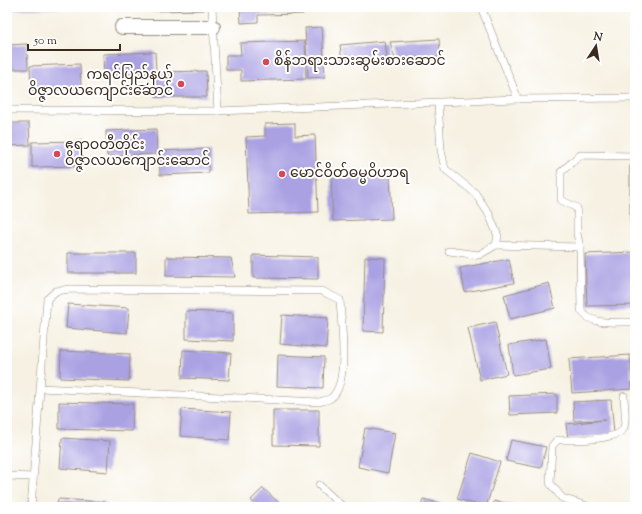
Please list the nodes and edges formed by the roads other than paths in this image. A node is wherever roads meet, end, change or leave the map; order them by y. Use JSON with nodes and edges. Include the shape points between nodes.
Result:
{"nodes":[{"id":1,"x":212,"y":7,"type":"edge"},
{"id":2,"x":481,"y":7,"type":"edge"},
{"id":3,"x":122,"y":27,"type":"dead end"},
{"id":4,"x":213,"y":27,"type":"junction"},
{"id":5,"x":635,"y":98,"type":"edge"},
{"id":6,"x":518,"y":99,"type":"junction"},
{"id":7,"x":438,"y":103,"type":"junction"},
{"id":8,"x":7,"y":110,"type":"edge"},
{"id":9,"x":218,"y":111,"type":"junction"},
{"id":10,"x":635,"y":156,"type":"edge"},
{"id":11,"x":496,"y":245,"type":"junction"},
{"id":12,"x":580,"y":247,"type":"junction"},
{"id":13,"x":449,"y":251,"type":"dead end"},
{"id":14,"x":635,"y":322,"type":"edge"},
{"id":15,"x":40,"y":388,"type":"junction"},
{"id":16,"x":624,"y":396,"type":"dead end"},
{"id":17,"x":7,"y":476,"type":"edge"},
{"id":18,"x":33,"y":477,"type":"junction"},
{"id":19,"x":319,"y":485,"type":"dead end"},
{"id":20,"x":31,"y":507,"type":"edge"},
{"id":21,"x":343,"y":507,"type":"edge"},
{"id":22,"x":590,"y":507,"type":"edge"}],
"edges":[{"from":1,"to":4,"type":"lane"},
{"from":2,"to":6,"type":"lane"},
{"from":3,"to":4,"type":"street"},
{"from":4,"to":9,"type":"lane"},
{"from":5,"to":6,"type":"lane"},
{"from":6,"to":7,"type":"lane"},
{"from":7,"to":9,"type":"lane"},
{"from":7,"to":11,"type":"lane","via":[[440,150],[445,169],[475,193],[489,214],[498,236]]},
{"from":8,"to":9,"type":"lane"},
{"from":10,"to":12,"type":"lane","via":[[580,155],[561,172],[561,200],[577,208]]},
{"from":11,"to":12,"type":"lane"},
{"from":11,"to":13,"type":"lane","via":[[479,255]]},
{"from":12,"to":14,"type":"lane","via":[[581,310],[584,316],[596,321]]},
{"from":15,"to":15,"type":"lane","via":[[319,402],[331,398],[338,386],[344,365],[340,300],[322,291],[56,291],[47,299]]},
{"from":15,"to":18,"type":"lane"},
{"from":16,"to":22,"type":"lane","via":[[624,428],[620,433],[592,440],[557,440],[552,446],[550,483],[562,498]]},
{"from":17,"to":18,"type":"lane"},
{"from":18,"to":20,"type":"lane"},
{"from":19,"to":21,"type":"lane"}]}
